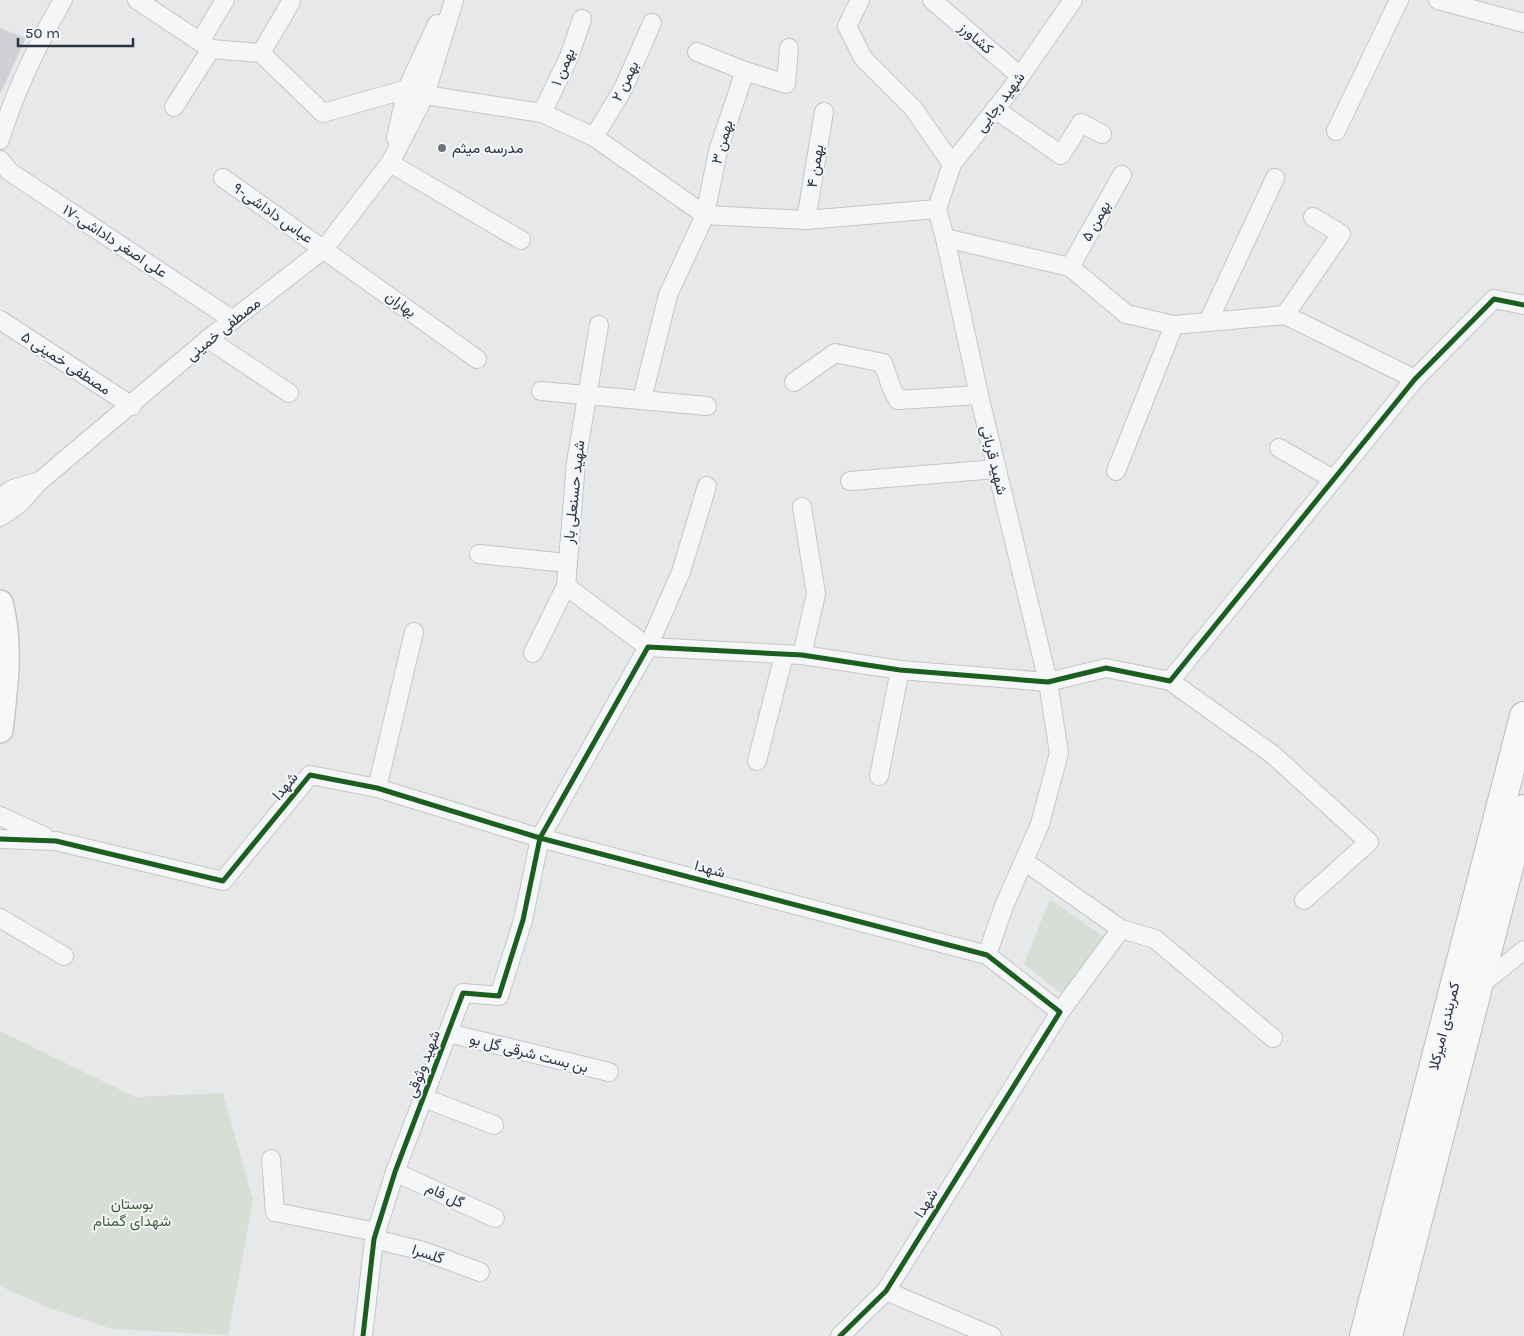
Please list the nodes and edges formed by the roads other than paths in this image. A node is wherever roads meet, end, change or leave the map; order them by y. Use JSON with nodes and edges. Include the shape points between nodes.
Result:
{"nodes":[{"id":1,"x":63,"y":0,"type":"edge"},
{"id":2,"x":137,"y":0,"type":"edge"},
{"id":3,"x":225,"y":0,"type":"edge"},
{"id":4,"x":448,"y":0,"type":"edge"},
{"id":5,"x":454,"y":0,"type":"edge"},
{"id":6,"x":860,"y":0,"type":"edge"},
{"id":7,"x":932,"y":0,"type":"edge"},
{"id":8,"x":1073,"y":0,"type":"edge"},
{"id":9,"x":1399,"y":0,"type":"edge"},
{"id":10,"x":1438,"y":0,"type":"edge"},
{"id":11,"x":290,"y":2,"type":"dead end"},
{"id":12,"x":582,"y":19,"type":"dead end"},
{"id":13,"x":652,"y":23,"type":"dead end"},
{"id":14,"x":1524,"y":23,"type":"edge"},
{"id":15,"x":206,"y":45,"type":"junction"},
{"id":16,"x":788,"y":48,"type":"dead end"},
{"id":17,"x":261,"y":52,"type":"junction"},
{"id":18,"x":697,"y":52,"type":"dead end"},
{"id":19,"x":745,"y":72,"type":"junction"},
{"id":20,"x":1020,"y":76,"type":"junction"},
{"id":21,"x":407,"y":88,"type":"junction"},
{"id":22,"x":425,"y":95,"type":"junction"},
{"id":23,"x":174,"y":107,"type":"dead end"},
{"id":24,"x":995,"y":109,"type":"junction"},
{"id":25,"x":824,"y":112,"type":"dead end"},
{"id":26,"x":542,"y":113,"type":"junction"},
{"id":27,"x":1336,"y":131,"type":"dead end"},
{"id":28,"x":1102,"y":134,"type":"dead end"},
{"id":29,"x":594,"y":137,"type":"junction"},
{"id":30,"x":0,"y":140,"type":"edge"},
{"id":31,"x":0,"y":160,"type":"edge"},
{"id":32,"x":390,"y":163,"type":"junction"},
{"id":33,"x":952,"y":164,"type":"junction"},
{"id":34,"x":1122,"y":175,"type":"dead end"},
{"id":35,"x":223,"y":178,"type":"dead end"},
{"id":36,"x":1275,"y":178,"type":"dead end"},
{"id":37,"x":937,"y":209,"type":"junction"},
{"id":38,"x":705,"y":215,"type":"junction"},
{"id":39,"x":1313,"y":217,"type":"dead end"},
{"id":40,"x":806,"y":220,"type":"junction"},
{"id":41,"x":945,"y":238,"type":"junction"},
{"id":42,"x":521,"y":240,"type":"dead end"},
{"id":43,"x":324,"y":249,"type":"junction"},
{"id":44,"x":1070,"y":267,"type":"junction"},
{"id":45,"x":1524,"y":305,"type":"edge"},
{"id":46,"x":1284,"y":315,"type":"junction"},
{"id":47,"x":0,"y":320,"type":"edge"},
{"id":48,"x":233,"y":320,"type":"junction"},
{"id":49,"x":1208,"y":322,"type":"junction"},
{"id":50,"x":598,"y":325,"type":"dead end"},
{"id":51,"x":1174,"y":325,"type":"junction"},
{"id":52,"x":208,"y":339,"type":"junction"},
{"id":53,"x":477,"y":359,"type":"dead end"},
{"id":54,"x":1415,"y":379,"type":"junction"},
{"id":55,"x":794,"y":382,"type":"dead end"},
{"id":56,"x":541,"y":391,"type":"dead end"},
{"id":57,"x":290,"y":393,"type":"dead end"},
{"id":58,"x":587,"y":395,"type":"junction"},
{"id":59,"x":979,"y":395,"type":"junction"},
{"id":60,"x":642,"y":399,"type":"junction"},
{"id":61,"x":132,"y":406,"type":"junction"},
{"id":62,"x":707,"y":406,"type":"dead end"},
{"id":63,"x":1279,"y":448,"type":"dead end"},
{"id":64,"x":996,"y":469,"type":"junction"},
{"id":65,"x":1116,"y":471,"type":"dead end"},
{"id":66,"x":1333,"y":479,"type":"junction"},
{"id":67,"x":40,"y":481,"type":"junction"},
{"id":68,"x":850,"y":481,"type":"dead end"},
{"id":69,"x":707,"y":486,"type":"dead end"},
{"id":70,"x":0,"y":497,"type":"edge"},
{"id":71,"x":802,"y":507,"type":"dead end"},
{"id":72,"x":0,"y":517,"type":"edge"},
{"id":73,"x":480,"y":554,"type":"dead end"},
{"id":74,"x":568,"y":563,"type":"junction"},
{"id":75,"x":566,"y":586,"type":"junction"},
{"id":76,"x":0,"y":603,"type":"edge"},
{"id":77,"x":414,"y":632,"type":"dead end"},
{"id":78,"x":648,"y":647,"type":"junction"},
{"id":79,"x":532,"y":654,"type":"dead end"},
{"id":80,"x":784,"y":655,"type":"junction"},
{"id":81,"x":802,"y":655,"type":"junction"},
{"id":82,"x":900,"y":670,"type":"junction"},
{"id":83,"x":1170,"y":681,"type":"junction"},
{"id":84,"x":1048,"y":682,"type":"junction"},
{"id":85,"x":1524,"y":716,"type":"edge"},
{"id":86,"x":0,"y":730,"type":"edge"},
{"id":87,"x":757,"y":762,"type":"dead end"},
{"id":88,"x":879,"y":776,"type":"dead end"},
{"id":89,"x":377,"y":788,"type":"junction"},
{"id":90,"x":1524,"y":809,"type":"edge"},
{"id":91,"x":0,"y":816,"type":"edge"},
{"id":92,"x":540,"y":838,"type":"junction"},
{"id":93,"x":0,"y":839,"type":"edge"},
{"id":94,"x":56,"y":841,"type":"junction"},
{"id":95,"x":1024,"y":860,"type":"junction"},
{"id":96,"x":1304,"y":900,"type":"dead end"},
{"id":97,"x":0,"y":918,"type":"edge"},
{"id":98,"x":1121,"y":929,"type":"junction"},
{"id":99,"x":987,"y":954,"type":"junction"},
{"id":100,"x":64,"y":956,"type":"dead end"},
{"id":101,"x":1520,"y":959,"type":"edge"},
{"id":102,"x":1478,"y":987,"type":"junction"},
{"id":103,"x":1060,"y":1012,"type":"junction"},
{"id":104,"x":448,"y":1033,"type":"junction"},
{"id":105,"x":1273,"y":1038,"type":"dead end"},
{"id":106,"x":609,"y":1072,"type":"dead end"},
{"id":107,"x":424,"y":1098,"type":"junction"},
{"id":108,"x":494,"y":1125,"type":"dead end"},
{"id":109,"x":271,"y":1160,"type":"dead end"},
{"id":110,"x":396,"y":1172,"type":"junction"},
{"id":111,"x":495,"y":1218,"type":"dead end"},
{"id":112,"x":375,"y":1235,"type":"junction"},
{"id":113,"x":480,"y":1272,"type":"dead end"},
{"id":114,"x":886,"y":1292,"type":"junction"},
{"id":115,"x":363,"y":1336,"type":"edge"},
{"id":116,"x":840,"y":1336,"type":"edge"},
{"id":117,"x":992,"y":1336,"type":"edge"},
{"id":118,"x":1364,"y":1336,"type":"edge"},
{"id":119,"x":1388,"y":1336,"type":"edge"}],
"edges":[{"from":1,"to":30,"type":"street","via":[[12,101]]},
{"from":2,"to":15,"type":"street"},
{"from":3,"to":15,"type":"street"},
{"from":4,"to":21,"type":"street","name":"مصطفی خمینی"},
{"from":5,"to":22,"type":"street","name":"مصطفی خمینی"},
{"from":6,"to":33,"type":"street","via":[[847,26],[863,58],[913,108]]},
{"from":7,"to":20,"type":"street","name":"کشاورز"},
{"from":8,"to":20,"type":"street","name":"شهید رجایی"},
{"from":9,"to":27,"type":"street"},
{"from":10,"to":14,"type":"street"},
{"from":11,"to":17,"type":"street"},
{"from":12,"to":26,"type":"street","name":"بهمن ۱","via":[[569,57]]},
{"from":13,"to":29,"type":"street","name":"بهمن ۲","via":[[623,90]]},
{"from":15,"to":17,"type":"street"},
{"from":15,"to":23,"type":"street"},
{"from":16,"to":19,"type":"street","via":[[786,84]]},
{"from":17,"to":21,"type":"street","via":[[323,113]]},
{"from":18,"to":19,"type":"street"},
{"from":19,"to":38,"type":"street","name":"بهمن ۳","via":[[718,151]]},
{"from":20,"to":24,"type":"street","name":"شهید رجایی"},
{"from":21,"to":22,"type":"street"},
{"from":21,"to":32,"type":"street","name":"مصطفی خمینی"},
{"from":22,"to":26,"type":"street"},
{"from":22,"to":32,"type":"street","name":"مصطفی خمینی"},
{"from":24,"to":28,"type":"street","via":[[1061,155],[1081,123]]},
{"from":24,"to":33,"type":"street","name":"شهید رجایی"},
{"from":25,"to":40,"type":"street","name":"بهمن ۴"},
{"from":26,"to":29,"type":"street"},
{"from":29,"to":38,"type":"street"},
{"from":31,"to":48,"type":"street","name":"علی اصغر داداشی-۱۷","via":[[10,172]]},
{"from":32,"to":42,"type":"street"},
{"from":32,"to":43,"type":"street","name":"مصطفی خمینی"},
{"from":33,"to":37,"type":"street","name":"شهید رجایی"},
{"from":34,"to":44,"type":"street","name":"بهمن ۵"},
{"from":35,"to":43,"type":"street","name":"عباس داداشی-۹"},
{"from":36,"to":49,"type":"street"},
{"from":37,"to":40,"type":"street"},
{"from":37,"to":41,"type":"street","name":"شهید قربانی"},
{"from":38,"to":40,"type":"street"},
{"from":38,"to":60,"type":"street","name":"بهمن ۳","via":[[668,295]]},
{"from":39,"to":46,"type":"street","via":[[1342,234]]},
{"from":41,"to":44,"type":"street"},
{"from":41,"to":59,"type":"street","name":"شهید قربانی"},
{"from":43,"to":48,"type":"street","name":"مصطفی خمینی"},
{"from":43,"to":53,"type":"street","name":"بهاران"},
{"from":44,"to":51,"type":"street","via":[[1126,314]]},
{"from":45,"to":54,"type":"street","via":[[1494,299]]},
{"from":46,"to":49,"type":"street"},
{"from":46,"to":54,"type":"street"},
{"from":47,"to":61,"type":"street","name":"مصطفی خمینی ۵"},
{"from":48,"to":52,"type":"street","name":"مصطفی خمینی"},
{"from":49,"to":51,"type":"street"},
{"from":50,"to":58,"type":"street","name":"شهید حسنعلی بار"},
{"from":51,"to":65,"type":"street"},
{"from":52,"to":57,"type":"street"},
{"from":52,"to":61,"type":"street","name":"مصطفی خمینی"},
{"from":54,"to":66,"type":"street"},
{"from":55,"to":59,"type":"street","via":[[835,353],[883,363],[898,400]]},
{"from":56,"to":58,"type":"street"},
{"from":58,"to":60,"type":"street"},
{"from":58,"to":74,"type":"street","name":"شهید حسنعلی بار","via":[[576,462]]},
{"from":59,"to":64,"type":"street","name":"شهید قربانی"},
{"from":60,"to":62,"type":"street"},
{"from":61,"to":67,"type":"street","name":"مصطفی خمینی"},
{"from":63,"to":66,"type":"street"},
{"from":64,"to":68,"type":"street"},
{"from":64,"to":84,"type":"street","name":"شهید قربانی"},
{"from":66,"to":83,"type":"street"},
{"from":67,"to":70,"type":"street","name":"مصطفی خمینی","via":[[13,489]]},
{"from":67,"to":72,"type":"street","name":"مصطفی خمینی","via":[[19,504]]},
{"from":69,"to":78,"type":"street","via":[[681,572]]},
{"from":71,"to":81,"type":"street","via":[[816,594]]},
{"from":73,"to":74,"type":"street"},
{"from":74,"to":75,"type":"street","name":"شهید حسنعلی بار"},
{"from":75,"to":78,"type":"street"},
{"from":75,"to":79,"type":"street","name":"شهید حسنعلی بار"},
{"from":76,"to":86,"type":"main road","via":[[6,646]]},
{"from":77,"to":89,"type":"street"},
{"from":78,"to":80,"type":"street"},
{"from":78,"to":92,"type":"street"},
{"from":80,"to":81,"type":"street"},
{"from":80,"to":87,"type":"street"},
{"from":81,"to":82,"type":"street"},
{"from":82,"to":84,"type":"street"},
{"from":82,"to":88,"type":"street"},
{"from":83,"to":84,"type":"street","via":[[1106,668]]},
{"from":83,"to":96,"type":"street","via":[[1272,754],[1369,842]]},
{"from":84,"to":95,"type":"street","name":"شهید قربانی","via":[[1059,753],[1040,824]]},
{"from":85,"to":118,"type":"highway","name":"کمربندی امیرکلا"},
{"from":89,"to":92,"type":"street","name":"شهدا"},
{"from":89,"to":94,"type":"street","name":"شهدا","via":[[310,775],[223,881]]},
{"from":90,"to":102,"type":"highway","name":"کمربندی امیرکلا"},
{"from":91,"to":94,"type":"street"},
{"from":92,"to":99,"type":"street","name":"شهدا"},
{"from":92,"to":104,"type":"street","name":"شهید وثوقی","via":[[523,920],[499,996],[463,993]]},
{"from":93,"to":94,"type":"street","name":"شهدا"},
{"from":95,"to":98,"type":"street"},
{"from":95,"to":99,"type":"street","name":"شهید قربانی"},
{"from":97,"to":100,"type":"street"},
{"from":98,"to":103,"type":"street"},
{"from":98,"to":105,"type":"street","via":[[1154,939]]},
{"from":99,"to":103,"type":"street","name":"شهدا"},
{"from":101,"to":102,"type":"street"},
{"from":102,"to":119,"type":"highway","name":"کمربندی امیرکلا"},
{"from":103,"to":114,"type":"street","name":"شهدا"},
{"from":104,"to":106,"type":"street","name":"بن بست شرقی گل بو"},
{"from":104,"to":107,"type":"street","name":"شهید وثوقی"},
{"from":107,"to":108,"type":"street"},
{"from":107,"to":110,"type":"street","name":"شهید وثوقی"},
{"from":109,"to":112,"type":"street","name":"گلسرا","via":[[275,1212]]},
{"from":110,"to":111,"type":"street","name":"گل فام"},
{"from":110,"to":112,"type":"street","name":"شهید وثوقی"},
{"from":112,"to":113,"type":"street","name":"گلسرا"},
{"from":112,"to":115,"type":"street","name":"شهید وثوقی"},
{"from":114,"to":116,"type":"street","name":"شهدا"},
{"from":114,"to":117,"type":"street"}]}
